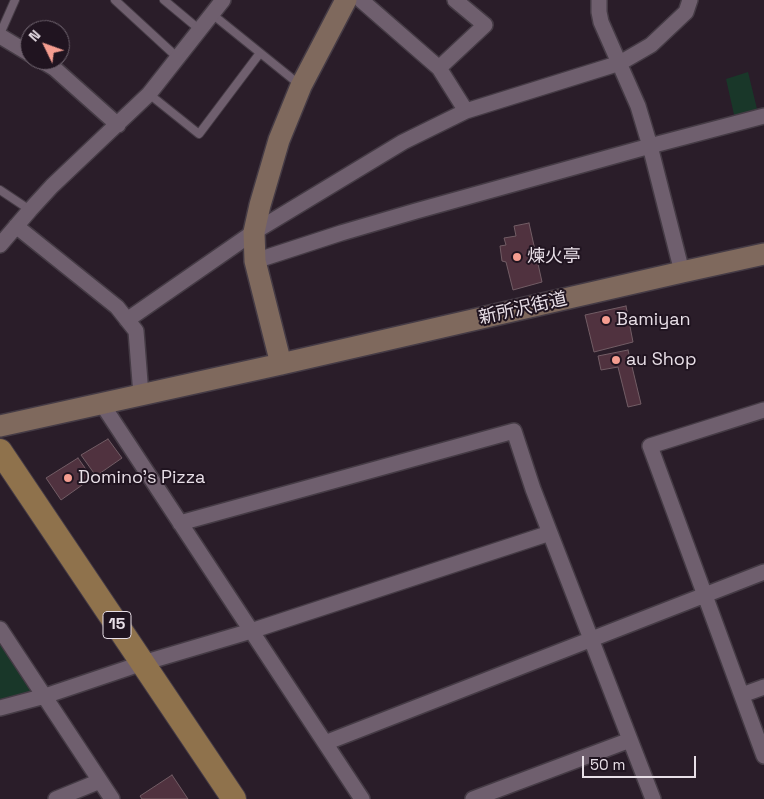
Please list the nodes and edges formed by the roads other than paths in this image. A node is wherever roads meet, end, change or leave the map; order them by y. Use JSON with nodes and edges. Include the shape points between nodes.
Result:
{"nodes":[{"id":1,"x":15,"y":0,"type":"edge"},
{"id":2,"x":115,"y":0,"type":"edge"},
{"id":3,"x":164,"y":0,"type":"edge"},
{"id":4,"x":223,"y":0,"type":"edge"},
{"id":5,"x":346,"y":0,"type":"edge"},
{"id":6,"x":361,"y":0,"type":"edge"},
{"id":7,"x":455,"y":0,"type":"edge"},
{"id":8,"x":599,"y":0,"type":"edge"},
{"id":9,"x":690,"y":0,"type":"edge"},
{"id":10,"x":212,"y":14,"type":"junction"},
{"id":11,"x":200,"y":30,"type":"junction"},
{"id":12,"x":0,"y":35,"type":"edge"},
{"id":13,"x":20,"y":48,"type":"edge"},
{"id":14,"x":260,"y":53,"type":"junction"},
{"id":15,"x":178,"y":58,"type":"junction"},
{"id":16,"x":620,"y":63,"type":"junction"},
{"id":17,"x":439,"y":68,"type":"junction"},
{"id":18,"x":56,"y":70,"type":"edge"},
{"id":19,"x":301,"y":86,"type":"junction"},
{"id":20,"x":149,"y":94,"type":"junction"},
{"id":21,"x":466,"y":111,"type":"junction"},
{"id":22,"x":764,"y":116,"type":"edge"},
{"id":23,"x":118,"y":125,"type":"junction"},
{"id":24,"x":650,"y":146,"type":"junction"},
{"id":25,"x":0,"y":190,"type":"edge"},
{"id":26,"x":30,"y":210,"type":"junction"},
{"id":27,"x":254,"y":232,"type":"junction"},
{"id":28,"x":6,"y":234,"type":"edge"},
{"id":29,"x":764,"y":254,"type":"edge"},
{"id":30,"x":255,"y":261,"type":"junction"},
{"id":31,"x":682,"y":272,"type":"junction"},
{"id":32,"x":127,"y":320,"type":"junction"},
{"id":33,"x":281,"y":364,"type":"junction"},
{"id":34,"x":141,"y":395,"type":"junction"},
{"id":35,"x":102,"y":404,"type":"junction"},
{"id":36,"x":764,"y":410,"type":"edge"},
{"id":37,"x":0,"y":426,"type":"edge"},
{"id":38,"x":0,"y":451,"type":"edge"},
{"id":39,"x":180,"y":523,"type":"junction"},
{"id":40,"x":550,"y":533,"type":"junction"},
{"id":41,"x":764,"y":572,"type":"edge"},
{"id":42,"x":705,"y":596,"type":"junction"},
{"id":43,"x":0,"y":629,"type":"edge"},
{"id":44,"x":252,"y":631,"type":"junction"},
{"id":45,"x":591,"y":640,"type":"junction"},
{"id":46,"x":143,"y":663,"type":"junction"},
{"id":47,"x":764,"y":687,"type":"edge"},
{"id":48,"x":742,"y":695,"type":"junction"},
{"id":49,"x":45,"y":696,"type":"junction"},
{"id":50,"x":0,"y":708,"type":"edge"},
{"id":51,"x":630,"y":740,"type":"junction"},
{"id":52,"x":325,"y":743,"type":"junction"},
{"id":53,"x":764,"y":756,"type":"edge"},
{"id":54,"x":100,"y":781,"type":"junction"},
{"id":55,"x":56,"y":799,"type":"edge"},
{"id":56,"x":112,"y":799,"type":"edge"},
{"id":57,"x":234,"y":799,"type":"edge"},
{"id":58,"x":362,"y":799,"type":"edge"},
{"id":59,"x":473,"y":799,"type":"edge"},
{"id":60,"x":653,"y":799,"type":"edge"}],
"edges":[{"from":1,"to":12,"type":"lane"},
{"from":2,"to":15,"type":"lane"},
{"from":3,"to":11,"type":"lane"},
{"from":4,"to":10,"type":"street"},
{"from":5,"to":19,"type":"main road"},
{"from":6,"to":17,"type":"street"},
{"from":7,"to":17,"type":"street","via":[[485,25]]},
{"from":8,"to":16,"type":"street","via":[[601,22]]},
{"from":9,"to":16,"type":"street","via":[[686,12],[651,45]]},
{"from":10,"to":11,"type":"street"},
{"from":10,"to":14,"type":"lane"},
{"from":11,"to":15,"type":"street"},
{"from":12,"to":13,"type":"street"},
{"from":14,"to":19,"type":"lane"},
{"from":14,"to":20,"type":"lane","via":[[199,134]]},
{"from":15,"to":20,"type":"street"},
{"from":16,"to":21,"type":"street"},
{"from":16,"to":24,"type":"street"},
{"from":17,"to":21,"type":"street"},
{"from":18,"to":23,"type":"street"},
{"from":19,"to":27,"type":"main road","via":[[279,140]]},
{"from":20,"to":23,"type":"street"},
{"from":21,"to":27,"type":"street","via":[[403,142]]},
{"from":22,"to":24,"type":"street"},
{"from":23,"to":26,"type":"street"},
{"from":24,"to":30,"type":"street","via":[[416,211]]},
{"from":24,"to":31,"type":"street"},
{"from":25,"to":26,"type":"lane"},
{"from":26,"to":28,"type":"street"},
{"from":27,"to":30,"type":"main road"},
{"from":27,"to":32,"type":"street"},
{"from":28,"to":32,"type":"street","via":[[117,307]]},
{"from":29,"to":31,"type":"main road","name":"新所沢街道"},
{"from":30,"to":33,"type":"main road"},
{"from":31,"to":33,"type":"main road","name":"新所沢街道"},
{"from":32,"to":34,"type":"street","via":[[136,331]]},
{"from":33,"to":34,"type":"main road","name":"新所沢街道"},
{"from":34,"to":35,"type":"main road","name":"新所沢街道"},
{"from":35,"to":37,"type":"main road","name":"新所沢街道"},
{"from":35,"to":39,"type":"street"},
{"from":36,"to":42,"type":"street","via":[[650,446]]},
{"from":38,"to":46,"type":"main road","number":"15"},
{"from":39,"to":40,"type":"street","via":[[514,431]]},
{"from":39,"to":44,"type":"street"},
{"from":40,"to":44,"type":"street"},
{"from":40,"to":45,"type":"street"},
{"from":41,"to":42,"type":"street"},
{"from":42,"to":45,"type":"street"},
{"from":42,"to":48,"type":"street"},
{"from":43,"to":49,"type":"street"},
{"from":44,"to":46,"type":"street"},
{"from":44,"to":52,"type":"street"},
{"from":45,"to":51,"type":"street"},
{"from":45,"to":52,"type":"street"},
{"from":46,"to":49,"type":"street"},
{"from":46,"to":57,"type":"main road","number":"15"},
{"from":47,"to":48,"type":"street"},
{"from":48,"to":53,"type":"street"},
{"from":49,"to":50,"type":"street"},
{"from":49,"to":54,"type":"street"},
{"from":51,"to":59,"type":"street"},
{"from":51,"to":60,"type":"street"},
{"from":52,"to":58,"type":"street"},
{"from":54,"to":55,"type":"street"},
{"from":54,"to":56,"type":"street"}]}
